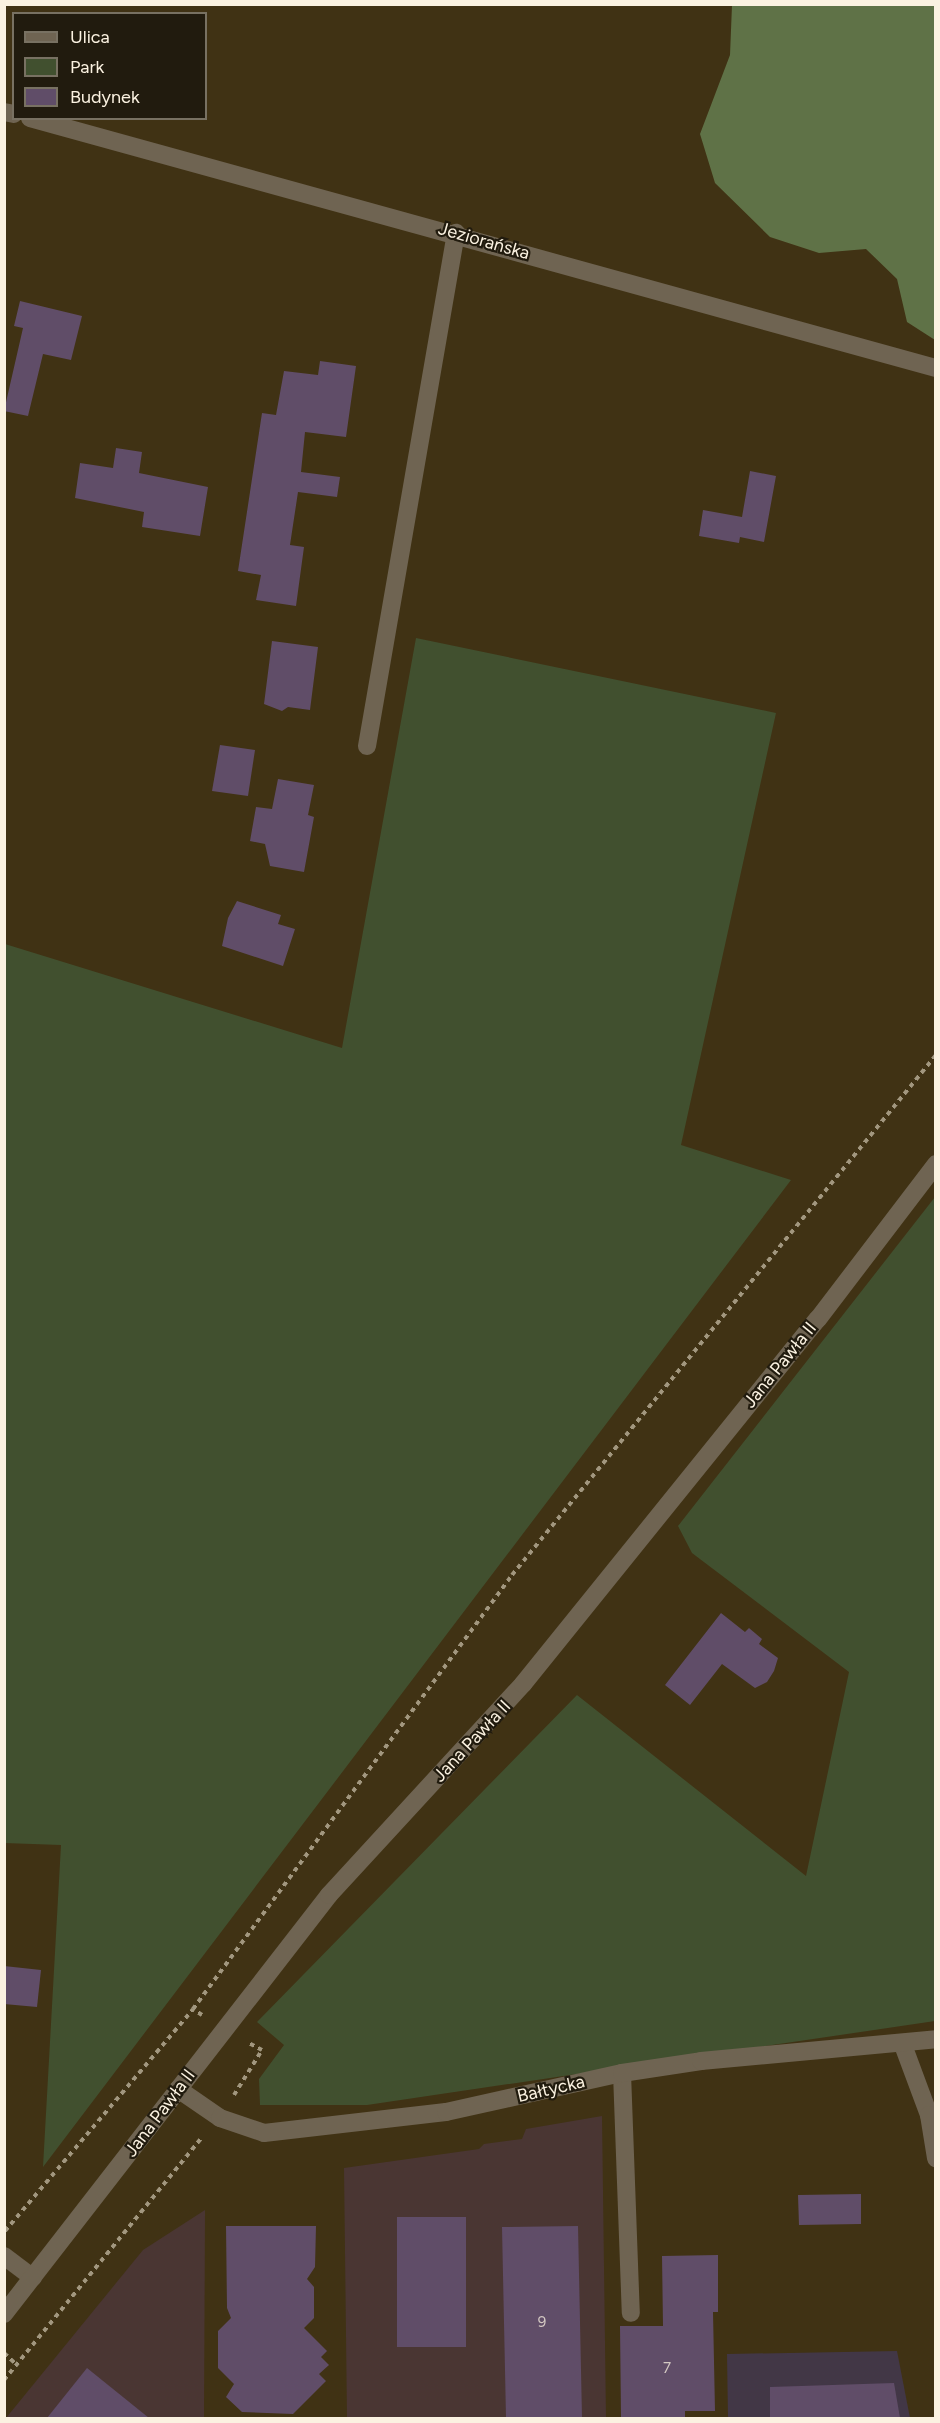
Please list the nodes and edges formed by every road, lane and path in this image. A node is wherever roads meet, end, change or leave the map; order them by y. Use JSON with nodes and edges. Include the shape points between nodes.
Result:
{"nodes":[{"id":1,"x":37,"y":120,"type":"edge"},
{"id":2,"x":456,"y":233,"type":"junction"},
{"id":3,"x":936,"y":368,"type":"edge"},
{"id":4,"x":367,"y":746,"type":"dead end"},
{"id":5,"x":936,"y":1055,"type":"edge"},
{"id":6,"x":936,"y":1164,"type":"edge"},
{"id":7,"x":193,"y":2009,"type":"junction"},
{"id":8,"x":224,"y":2030,"type":"junction"},
{"id":9,"x":936,"y":2039,"type":"edge"},
{"id":10,"x":903,"y":2045,"type":"junction"},
{"id":11,"x":622,"y":2073,"type":"junction"},
{"id":12,"x":178,"y":2089,"type":"junction"},
{"id":13,"x":220,"y":2118,"type":"junction"},
{"id":14,"x":936,"y":2158,"type":"edge"},
{"id":15,"x":4,"y":2232,"type":"edge"},
{"id":16,"x":4,"y":2256,"type":"edge"},
{"id":17,"x":33,"y":2278,"type":"junction"},
{"id":18,"x":631,"y":2313,"type":"dead end"},
{"id":19,"x":4,"y":2314,"type":"edge"},
{"id":20,"x":4,"y":2353,"type":"edge"},
{"id":21,"x":16,"y":2364,"type":"junction"},
{"id":22,"x":4,"y":2380,"type":"edge"}],
"edges":[{"from":1,"to":2,"type":"street","name":"Jeziorańska"},
{"from":2,"to":3,"type":"street","name":"Jeziorańska"},
{"from":2,"to":4,"type":"street"},
{"from":5,"to":7,"type":"path","via":[[512,1575]]},
{"from":6,"to":8,"type":"street","name":"Jana Pawła II","via":[[818,1319],[523,1684],[329,1895]]},
{"from":7,"to":8,"type":"path"},
{"from":7,"to":15,"type":"path"},
{"from":8,"to":12,"type":"street","name":"Jana Pawła II"},
{"from":8,"to":13,"type":"path","via":[[262,2050]]},
{"from":9,"to":10,"type":"street","name":"Bałtycka"},
{"from":10,"to":11,"type":"street","name":"Bałtycka","via":[[701,2061]]},
{"from":10,"to":14,"type":"street","via":[[929,2115]]},
{"from":11,"to":13,"type":"street","name":"Bałtycka","via":[[446,2112],[264,2133]]},
{"from":11,"to":18,"type":"street"},
{"from":12,"to":13,"type":"street","name":"Bałtycka"},
{"from":12,"to":17,"type":"street","name":"Jana Pawła II"},
{"from":13,"to":21,"type":"path"},
{"from":16,"to":17,"type":"street"},
{"from":17,"to":19,"type":"street","name":"Jana Pawła II"},
{"from":20,"to":21,"type":"path"},
{"from":21,"to":22,"type":"path"}]}
